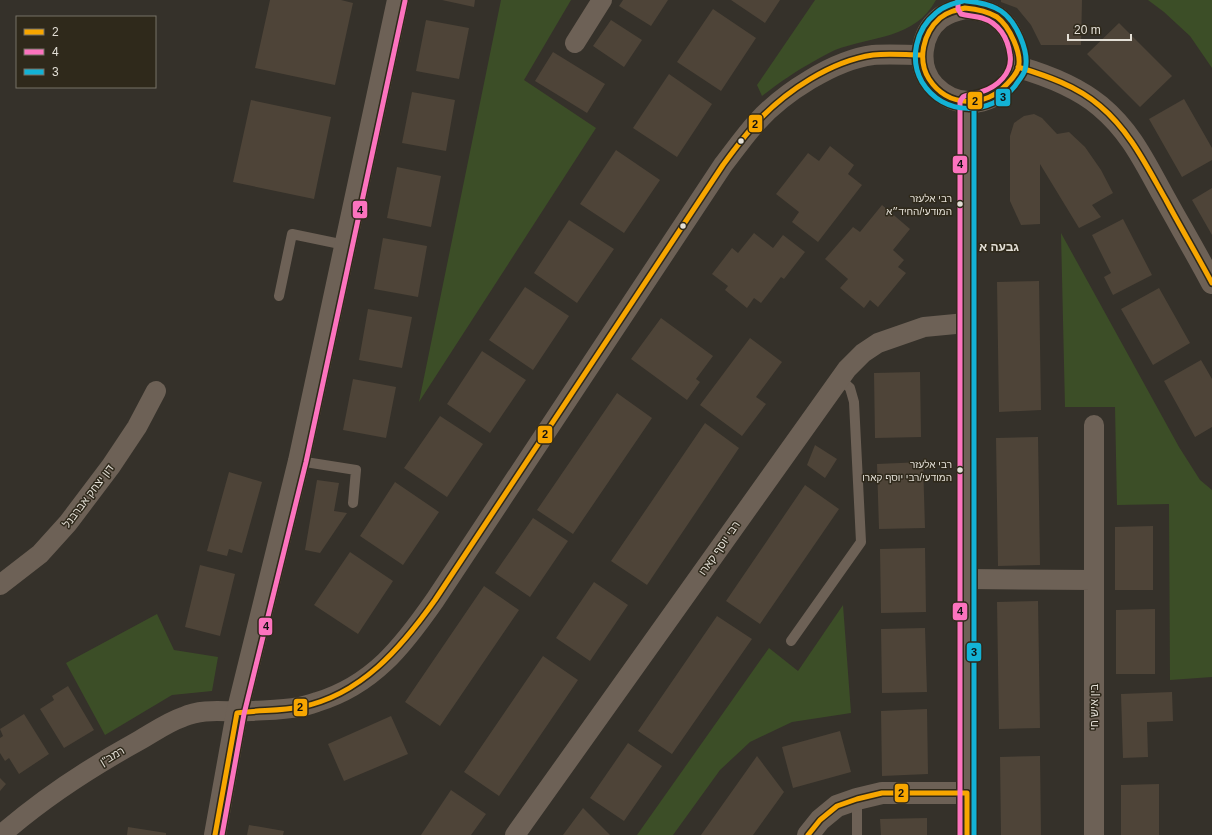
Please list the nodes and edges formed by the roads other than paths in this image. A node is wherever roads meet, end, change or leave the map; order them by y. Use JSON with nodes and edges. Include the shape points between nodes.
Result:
{"nodes":[{"id":1,"x":398,"y":0,"type":"edge"},
{"id":2,"x":602,"y":0,"type":"edge"},
{"id":3,"x":965,"y":4,"type":"edge"},
{"id":4,"x":575,"y":43,"type":"dead end"},
{"id":5,"x":922,"y":55,"type":"junction"},
{"id":6,"x":1018,"y":67,"type":"junction"},
{"id":7,"x":967,"y":102,"type":"junction"},
{"id":8,"x":345,"y":244,"type":"junction"},
{"id":9,"x":1212,"y":283,"type":"edge"},
{"id":10,"x":279,"y":296,"type":"dead end"},
{"id":11,"x":966,"y":323,"type":"junction"},
{"id":12,"x":840,"y":379,"type":"junction"},
{"id":13,"x":156,"y":391,"type":"dead end"},
{"id":14,"x":1094,"y":425,"type":"dead end"},
{"id":15,"x":299,"y":460,"type":"junction"},
{"id":16,"x":353,"y":503,"type":"dead end"},
{"id":17,"x":967,"y":579,"type":"junction"},
{"id":18,"x":1094,"y":580,"type":"junction"},
{"id":19,"x":0,"y":585,"type":"edge"},
{"id":20,"x":791,"y":641,"type":"dead end"},
{"id":21,"x":238,"y":713,"type":"junction"},
{"id":22,"x":967,"y":793,"type":"junction"},
{"id":23,"x":857,"y":799,"type":"junction"},
{"id":24,"x":1,"y":835,"type":"edge"},
{"id":25,"x":215,"y":835,"type":"edge"},
{"id":26,"x":515,"y":835,"type":"edge"},
{"id":27,"x":808,"y":835,"type":"edge"},
{"id":28,"x":857,"y":835,"type":"edge"},
{"id":29,"x":967,"y":835,"type":"edge"},
{"id":30,"x":1094,"y":835,"type":"edge"}],
"edges":[{"from":1,"to":8,"type":"street"},
{"from":2,"to":4,"type":"street"},
{"from":3,"to":5,"type":"street","via":[[940,18],[930,29],[924,41]]},
{"from":3,"to":6,"type":"street","via":[[994,14],[1005,24],[1013,36]]},
{"from":5,"to":7,"type":"street","via":[[924,69],[930,82],[940,93],[953,100]]},
{"from":5,"to":21,"type":"street","name":"רמב\"ן","via":[[872,55],[841,64],[812,78],[758,121],[706,190],[410,636],[383,664],[356,686],[330,698],[300,707]]},
{"from":6,"to":7,"type":"street","via":[[1003,88],[993,96]]},
{"from":6,"to":9,"type":"street","via":[[1079,92],[1099,105],[1118,123],[1136,144]]},
{"from":7,"to":11,"type":"street"},
{"from":8,"to":10,"type":"lane","via":[[292,234]]},
{"from":8,"to":15,"type":"street"},
{"from":11,"to":12,"type":"street","name":"רבי יוסף קארו","via":[[924,327],[878,343],[863,352]]},
{"from":11,"to":17,"type":"street"},
{"from":12,"to":20,"type":"lane","via":[[850,388],[854,402],[860,542]]},
{"from":12,"to":26,"type":"street","name":"רבי יוסף קארו"},
{"from":13,"to":19,"type":"street","name":"דון יצחק אברבנל","via":[[137,427],[68,523],[40,554]]},
{"from":14,"to":18,"type":"street","name":"בין איש חי"},
{"from":15,"to":16,"type":"lane","via":[[356,470]]},
{"from":15,"to":21,"type":"street"},
{"from":17,"to":18,"type":"street"},
{"from":17,"to":22,"type":"street"},
{"from":18,"to":30,"type":"street","name":"בין איש חי"},
{"from":21,"to":24,"type":"street","name":"רמב\"ן","via":[[205,711],[183,716],[64,785]]},
{"from":21,"to":25,"type":"street"},
{"from":22,"to":23,"type":"street","via":[[882,793]]},
{"from":22,"to":29,"type":"street"},
{"from":23,"to":27,"type":"street","via":[[837,806],[820,820]]},
{"from":23,"to":28,"type":"lane"}]}
